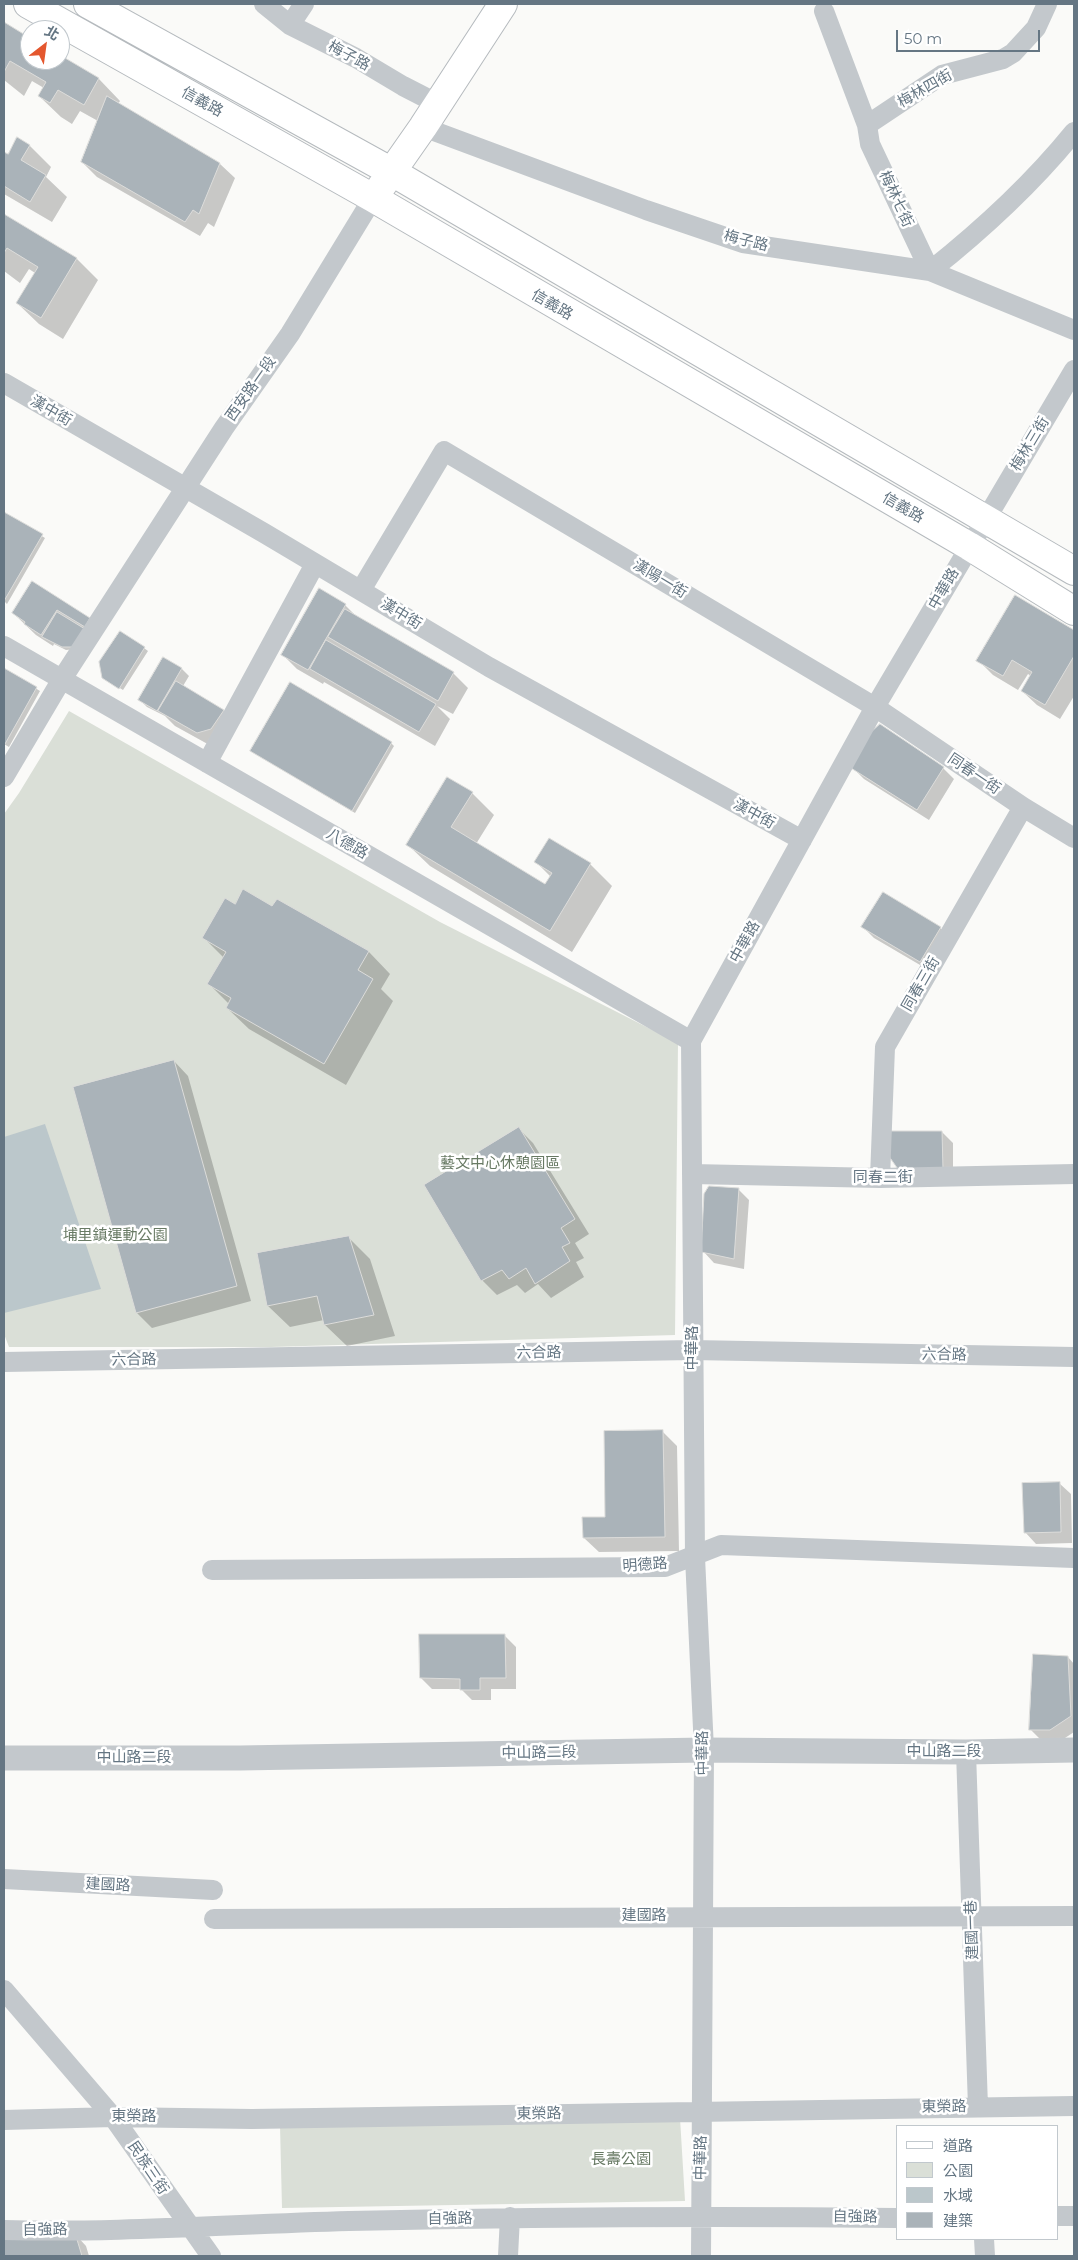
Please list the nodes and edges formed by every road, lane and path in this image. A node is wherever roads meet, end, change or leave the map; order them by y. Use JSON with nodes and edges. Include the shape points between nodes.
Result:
{"nodes":[{"id":1,"x":28,"y":4,"type":"edge"},
{"id":2,"x":88,"y":4,"type":"edge"},
{"id":3,"x":264,"y":4,"type":"edge"},
{"id":4,"x":304,"y":4,"type":"edge"},
{"id":5,"x":503,"y":4,"type":"edge"},
{"id":6,"x":1047,"y":4,"type":"edge"},
{"id":7,"x":824,"y":11,"type":"dead end"},
{"id":8,"x":290,"y":25,"type":"junction"},
{"id":9,"x":438,"y":104,"type":"junction"},
{"id":10,"x":867,"y":125,"type":"junction"},
{"id":11,"x":423,"y":127,"type":"junction"},
{"id":12,"x":1074,"y":132,"type":"edge"},
{"id":13,"x":392,"y":172,"type":"junction"},
{"id":14,"x":373,"y":198,"type":"junction"},
{"id":15,"x":930,"y":271,"type":"junction"},
{"id":16,"x":1074,"y":330,"type":"edge"},
{"id":17,"x":1074,"y":370,"type":"edge"},
{"id":18,"x":4,"y":383,"type":"edge"},
{"id":19,"x":186,"y":489,"type":"junction"},
{"id":20,"x":986,"y":517,"type":"junction"},
{"id":21,"x":970,"y":546,"type":"junction"},
{"id":22,"x":315,"y":564,"type":"junction"},
{"id":23,"x":1074,"y":571,"type":"edge"},
{"id":24,"x":361,"y":590,"type":"junction"},
{"id":25,"x":1074,"y":610,"type":"edge"},
{"id":26,"x":4,"y":646,"type":"edge"},
{"id":27,"x":62,"y":679,"type":"junction"},
{"id":28,"x":875,"y":707,"type":"junction"},
{"id":29,"x":208,"y":763,"type":"junction"},
{"id":30,"x":4,"y":777,"type":"edge"},
{"id":31,"x":1023,"y":807,"type":"junction"},
{"id":32,"x":1074,"y":838,"type":"edge"},
{"id":33,"x":802,"y":840,"type":"junction"},
{"id":34,"x":691,"y":1041,"type":"junction"},
{"id":35,"x":692,"y":1174,"type":"junction"},
{"id":36,"x":1074,"y":1174,"type":"edge"},
{"id":37,"x":880,"y":1178,"type":"junction"},
{"id":38,"x":692,"y":1350,"type":"junction"},
{"id":39,"x":1074,"y":1358,"type":"edge"},
{"id":40,"x":4,"y":1362,"type":"edge"},
{"id":41,"x":695,"y":1556,"type":"junction"},
{"id":42,"x":1074,"y":1558,"type":"edge"},
{"id":43,"x":212,"y":1570,"type":"dead end"},
{"id":44,"x":704,"y":1750,"type":"junction"},
{"id":45,"x":1074,"y":1750,"type":"edge"},
{"id":46,"x":966,"y":1752,"type":"junction"},
{"id":47,"x":4,"y":1758,"type":"edge"},
{"id":48,"x":4,"y":1879,"type":"edge"},
{"id":49,"x":213,"y":1890,"type":"dead end"},
{"id":50,"x":704,"y":1916,"type":"junction"},
{"id":51,"x":972,"y":1916,"type":"junction"},
{"id":52,"x":1074,"y":1916,"type":"edge"},
{"id":53,"x":214,"y":1918,"type":"dead end"},
{"id":54,"x":4,"y":1990,"type":"edge"},
{"id":55,"x":1074,"y":2106,"type":"edge"},
{"id":56,"x":978,"y":2107,"type":"junction"},
{"id":57,"x":701,"y":2111,"type":"junction"},
{"id":58,"x":113,"y":2116,"type":"junction"},
{"id":59,"x":4,"y":2120,"type":"edge"},
{"id":60,"x":700,"y":2216,"type":"junction"},
{"id":61,"x":1058,"y":2216,"type":"edge"},
{"id":62,"x":1074,"y":2216,"type":"edge"},
{"id":63,"x":510,"y":2217,"type":"junction"},
{"id":64,"x":896,"y":2218,"type":"edge"},
{"id":65,"x":189,"y":2228,"type":"junction"},
{"id":66,"x":4,"y":2230,"type":"edge"},
{"id":67,"x":984,"y":2240,"type":"edge"},
{"id":68,"x":211,"y":2256,"type":"edge"},
{"id":69,"x":508,"y":2256,"type":"edge"},
{"id":70,"x":701,"y":2256,"type":"edge"},
{"id":71,"x":985,"y":2256,"type":"edge"}],
"edges":[{"from":1,"to":14,"type":"main road","name":"信義路"},
{"from":2,"to":13,"type":"main road","name":"信義路"},
{"from":3,"to":8,"type":"street","name":"梅子路"},
{"from":4,"to":8,"type":"street"},
{"from":5,"to":9,"type":"main road","name":"西安路一段"},
{"from":6,"to":10,"type":"street","name":"梅林四街","via":[[1036,28],[1013,53],[1003,59],[942,75]]},
{"from":7,"to":10,"type":"street","name":"梅林七街"},
{"from":8,"to":9,"type":"street","name":"梅子路"},
{"from":9,"to":11,"type":"main road","name":"西安路一段"},
{"from":10,"to":15,"type":"street","name":"梅林七街","via":[[870,144]]},
{"from":11,"to":13,"type":"main road","name":"西安路一段"},
{"from":11,"to":15,"type":"street","name":"梅子路","via":[[743,243]]},
{"from":12,"to":15,"type":"street","via":[[1024,190]]},
{"from":13,"to":14,"type":"main road","name":"西安路一段"},
{"from":13,"to":20,"type":"main road","name":"信義路"},
{"from":14,"to":19,"type":"street","name":"西安路一段","via":[[290,334]]},
{"from":14,"to":21,"type":"main road","name":"信義路"},
{"from":15,"to":16,"type":"street","name":"梅子路"},
{"from":17,"to":20,"type":"street","name":"梅林三街"},
{"from":18,"to":19,"type":"street","name":"漢中街"},
{"from":19,"to":22,"type":"street","name":"漢中街"},
{"from":19,"to":27,"type":"street","name":"西安路一段"},
{"from":20,"to":21,"type":"street","name":"中華路"},
{"from":20,"to":23,"type":"main road","name":"信義路"},
{"from":21,"to":25,"type":"main road","name":"信義路"},
{"from":21,"to":28,"type":"street","name":"中華路"},
{"from":22,"to":24,"type":"street","name":"漢中街"},
{"from":22,"to":29,"type":"street"},
{"from":24,"to":28,"type":"street","name":"漢陽一街","via":[[444,451]]},
{"from":24,"to":33,"type":"street","name":"漢中街","via":[[489,667]]},
{"from":26,"to":27,"type":"street","name":"八德路"},
{"from":27,"to":29,"type":"street","name":"八德路"},
{"from":27,"to":30,"type":"street","name":"西安路一段"},
{"from":28,"to":31,"type":"street","name":"同春一街"},
{"from":28,"to":33,"type":"street","name":"中華路"},
{"from":29,"to":34,"type":"street","name":"八德路"},
{"from":31,"to":32,"type":"street","name":"同春一街"},
{"from":31,"to":37,"type":"street","name":"同春三街","via":[[885,1047]]},
{"from":33,"to":34,"type":"street","name":"中華路"},
{"from":34,"to":35,"type":"street","name":"中華路"},
{"from":35,"to":37,"type":"street","name":"同春二街"},
{"from":35,"to":38,"type":"street","name":"中華路"},
{"from":36,"to":37,"type":"street","name":"同春二街"},
{"from":38,"to":39,"type":"street","name":"六合路"},
{"from":38,"to":40,"type":"street","name":"六合路"},
{"from":38,"to":41,"type":"street","name":"中華路"},
{"from":41,"to":42,"type":"street","name":"明德路","via":[[720,1545]]},
{"from":41,"to":43,"type":"street","name":"明德路","via":[[665,1567]]},
{"from":41,"to":44,"type":"street","name":"中華路"},
{"from":44,"to":46,"type":"street","name":"中山路二段"},
{"from":44,"to":47,"type":"street","name":"中山路二段","via":[[240,1758]]},
{"from":44,"to":50,"type":"street","name":"中華路"},
{"from":45,"to":46,"type":"street","name":"中山路二段"},
{"from":46,"to":51,"type":"street","name":"建國一巷"},
{"from":48,"to":49,"type":"street","name":"建國路"},
{"from":50,"to":51,"type":"street","name":"建國路"},
{"from":50,"to":53,"type":"street","name":"建國路"},
{"from":50,"to":57,"type":"street","name":"中華路"},
{"from":51,"to":52,"type":"street","name":"建國路"},
{"from":51,"to":56,"type":"street","name":"建國一巷"},
{"from":54,"to":58,"type":"street","name":"民族三街"},
{"from":55,"to":56,"type":"street","name":"東榮路"},
{"from":56,"to":57,"type":"street","name":"東榮路"},
{"from":57,"to":58,"type":"street","name":"東榮路","via":[[252,2119]]},
{"from":57,"to":60,"type":"street","name":"中華路"},
{"from":58,"to":59,"type":"street","name":"東榮路"},
{"from":58,"to":65,"type":"street","name":"民族三街"},
{"from":60,"to":63,"type":"street","name":"自強路"},
{"from":60,"to":64,"type":"street","name":"自強路"},
{"from":60,"to":70,"type":"street","name":"中華路"},
{"from":61,"to":62,"type":"street"},
{"from":63,"to":65,"type":"street","name":"自強路"},
{"from":63,"to":69,"type":"street"},
{"from":65,"to":66,"type":"street","name":"自強路"},
{"from":65,"to":68,"type":"street","name":"民族三街"},
{"from":67,"to":71,"type":"street"}]}
